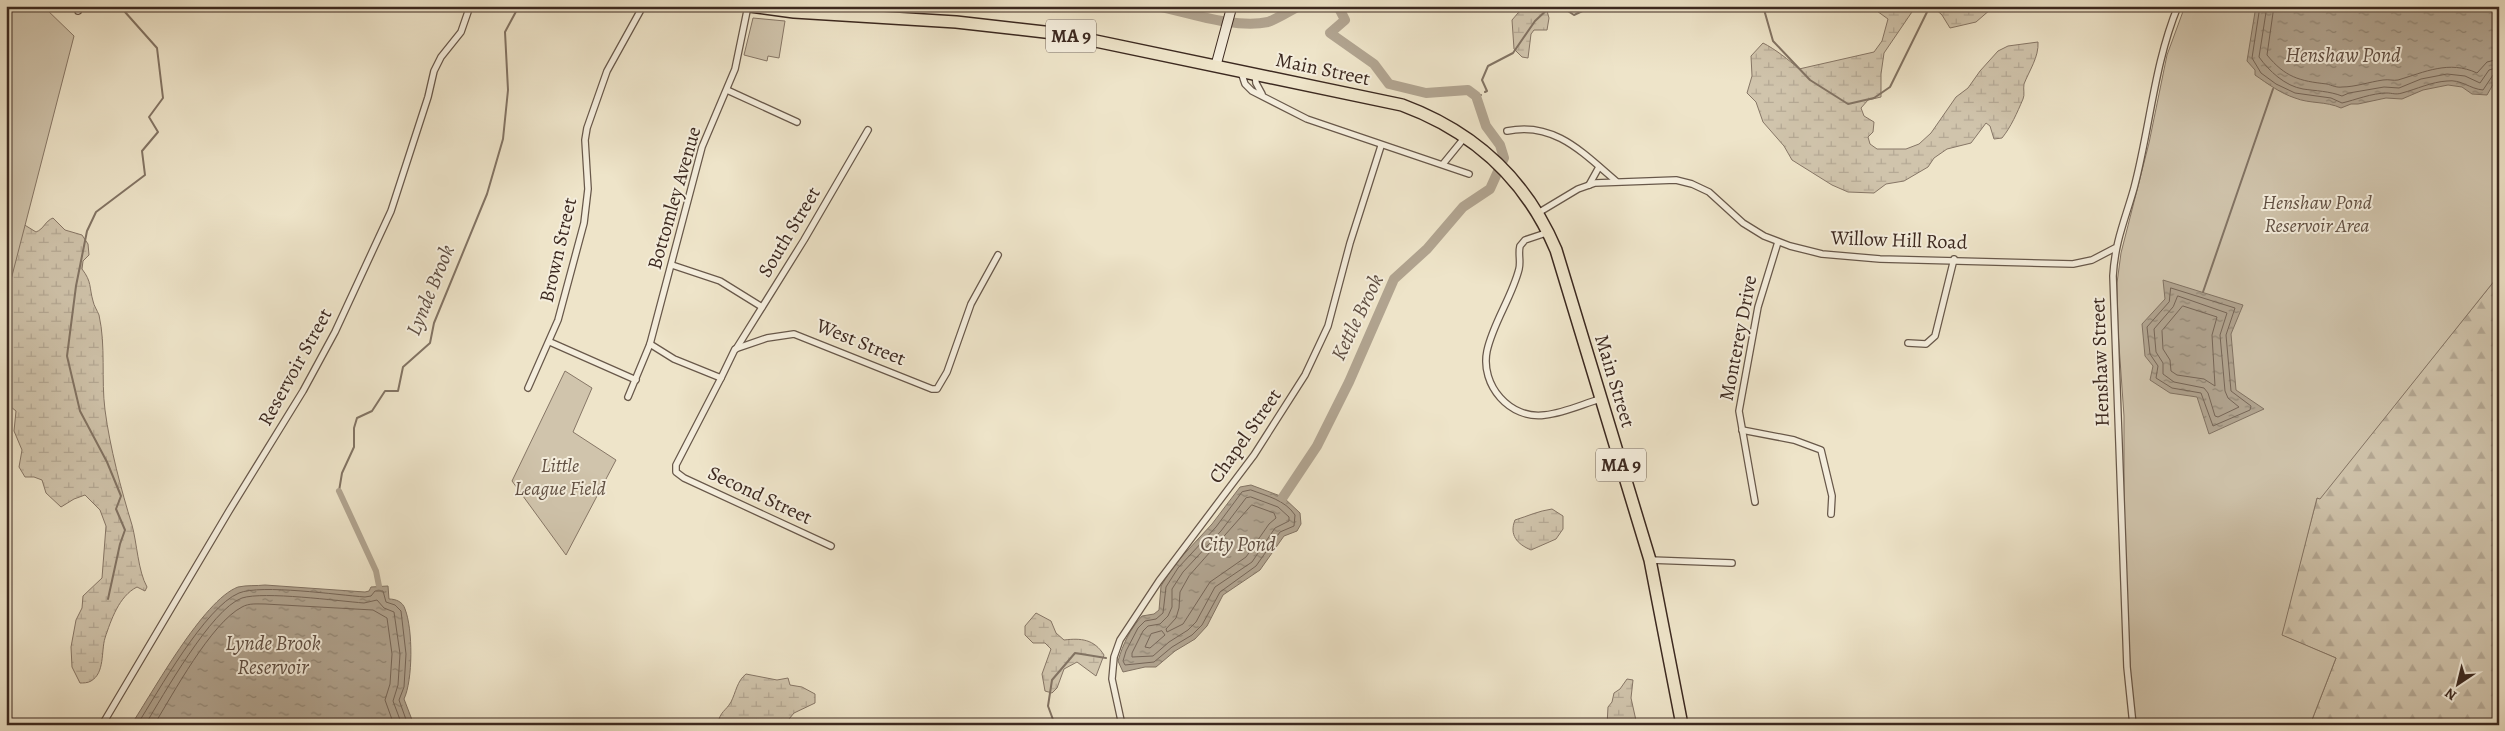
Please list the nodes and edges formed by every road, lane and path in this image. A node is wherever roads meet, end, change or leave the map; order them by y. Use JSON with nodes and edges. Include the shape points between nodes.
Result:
{"nodes":[{"id":1,"x":470,"y":6,"type":"edge"},
{"id":2,"x":643,"y":6,"type":"edge"},
{"id":3,"x":749,"y":6,"type":"edge"},
{"id":4,"x":2178,"y":6,"type":"edge"},
{"id":5,"x":1231,"y":10,"type":"edge"},
{"id":6,"x":1216,"y":66,"type":"junction"},
{"id":7,"x":1241,"y":71,"type":"junction"},
{"id":8,"x":1255,"y":74,"type":"junction"},
{"id":9,"x":727,"y":90,"type":"junction"},
{"id":10,"x":1263,"y":96,"type":"junction"},
{"id":11,"x":797,"y":122,"type":"dead end"},
{"id":12,"x":868,"y":130,"type":"dead end"},
{"id":13,"x":1507,"y":131,"type":"dead end"},
{"id":14,"x":1466,"y":136,"type":"junction"},
{"id":15,"x":1381,"y":146,"type":"junction"},
{"id":16,"x":1443,"y":164,"type":"junction"},
{"id":17,"x":1599,"y":167,"type":"junction"},
{"id":18,"x":1469,"y":174,"type":"dead end"},
{"id":19,"x":1616,"y":181,"type":"junction"},
{"id":20,"x":1589,"y":185,"type":"junction"},
{"id":21,"x":1538,"y":213,"type":"junction"},
{"id":22,"x":1549,"y":232,"type":"junction"},
{"id":23,"x":1778,"y":242,"type":"junction"},
{"id":24,"x":2115,"y":248,"type":"junction"},
{"id":25,"x":998,"y":255,"type":"dead end"},
{"id":26,"x":1954,"y":260,"type":"junction"},
{"id":27,"x":672,"y":265,"type":"junction"},
{"id":28,"x":762,"y":307,"type":"junction"},
{"id":29,"x":550,"y":342,"type":"junction"},
{"id":30,"x":1908,"y":343,"type":"dead end"},
{"id":31,"x":650,"y":344,"type":"junction"},
{"id":32,"x":735,"y":349,"type":"junction"},
{"id":33,"x":721,"y":378,"type":"junction"},
{"id":34,"x":636,"y":380,"type":"junction"},
{"id":35,"x":528,"y":388,"type":"dead end"},
{"id":36,"x":628,"y":397,"type":"dead end"},
{"id":37,"x":1600,"y":399,"type":"junction"},
{"id":38,"x":1742,"y":430,"type":"junction"},
{"id":39,"x":1755,"y":502,"type":"dead end"},
{"id":40,"x":1831,"y":514,"type":"dead end"},
{"id":41,"x":831,"y":546,"type":"dead end"},
{"id":42,"x":1650,"y":560,"type":"junction"},
{"id":43,"x":1732,"y":562,"type":"dead end"},
{"id":44,"x":102,"y":725,"type":"edge"},
{"id":45,"x":1122,"y":725,"type":"edge"},
{"id":46,"x":1682,"y":725,"type":"edge"},
{"id":47,"x":2133,"y":725,"type":"edge"}],
"edges":[{"from":1,"to":44,"type":"street","name":"Reservoir Street","via":[[461,32],[434,71],[392,211],[332,338],[297,402]]},
{"from":2,"to":29,"type":"street","name":"Brown Street","via":[[607,71],[586,129],[586,215],[563,306]]},
{"from":3,"to":6,"type":"highway","name":"Main Street","number":"MA 9","via":[[794,12],[985,24],[1062,34]]},
{"from":3,"to":9,"type":"street","name":"Bottomley Avenue","via":[[736,66]]},
{"from":4,"to":24,"type":"street","name":"Henshaw Street","via":[[2164,47],[2134,187]]},
{"from":5,"to":6,"type":"street"},
{"from":6,"to":7,"type":"highway","name":"Main Street","number":"MA 9"},
{"from":7,"to":8,"type":"highway","name":"Main Street","number":"MA 9"},
{"from":7,"to":10,"type":"street","name":"Main Street","via":[[1245,84]]},
{"from":8,"to":10,"type":"street","name":"Main Street"},
{"from":8,"to":14,"type":"highway","name":"Main Street","number":"MA 9","via":[[1402,105],[1427,114]]},
{"from":9,"to":11,"type":"street"},
{"from":9,"to":27,"type":"street","name":"Bottomley Avenue","via":[[702,147]]},
{"from":10,"to":15,"type":"street","name":"Main Street","via":[[1308,119]]},
{"from":12,"to":28,"type":"street","name":"South Street"},
{"from":13,"to":17,"type":"street","via":[[1525,127],[1550,133],[1572,144]]},
{"from":14,"to":16,"type":"street"},
{"from":14,"to":21,"type":"highway","name":"Main Street","number":"MA 9","via":[[1500,166]]},
{"from":15,"to":16,"type":"street","name":"Main Street"},
{"from":15,"to":45,"type":"street","name":"Chapel Street","via":[[1328,326],[1305,376],[1254,455],[1158,581],[1120,640],[1112,679]]},
{"from":16,"to":18,"type":"street","name":"Main Street"},
{"from":17,"to":19,"type":"street"},
{"from":17,"to":20,"type":"street"},
{"from":19,"to":20,"type":"street","name":"Willow Hill Road"},
{"from":19,"to":23,"type":"street","name":"Willow Hill Road","via":[[1670,180],[1692,184],[1713,195],[1749,228]]},
{"from":20,"to":21,"type":"street","name":"Willow Hill Road"},
{"from":21,"to":22,"type":"highway","name":"Main Street","number":"MA 9"},
{"from":22,"to":37,"type":"highway","name":"Main Street","number":"MA 9"},
{"from":22,"to":37,"type":"street","via":[[1525,240],[1520,246],[1519,269],[1487,351],[1490,382],[1506,404],[1528,414],[1544,415]]},
{"from":23,"to":26,"type":"street","name":"Willow Hill Road","via":[[1841,257]]},
{"from":23,"to":38,"type":"street","name":"Monterey Drive","via":[[1753,332],[1739,411]]},
{"from":24,"to":26,"type":"street","name":"Willow Hill Road","via":[[2092,260],[2073,264]]},
{"from":24,"to":47,"type":"street","name":"Henshaw Street","via":[[2112,295],[2126,667]]},
{"from":25,"to":32,"type":"street","name":"West Street","via":[[971,304],[948,372],[937,389],[794,334],[767,338]]},
{"from":26,"to":30,"type":"street","via":[[1935,336],[1926,344]]},
{"from":27,"to":28,"type":"street","via":[[720,281]]},
{"from":27,"to":31,"type":"street","name":"Bottomley Avenue"},
{"from":28,"to":32,"type":"street","name":"South Street"},
{"from":29,"to":34,"type":"street"},
{"from":29,"to":35,"type":"street","name":"Brown Street"},
{"from":31,"to":33,"type":"street","via":[[674,359]]},
{"from":31,"to":34,"type":"street","name":"Bottomley Avenue"},
{"from":32,"to":33,"type":"street"},
{"from":33,"to":41,"type":"street","name":"Second Street","via":[[676,465],[676,472]]},
{"from":34,"to":36,"type":"street","name":"Bottomley Avenue"},
{"from":37,"to":42,"type":"highway","name":"Main Street","number":"MA 9"},
{"from":38,"to":39,"type":"street","name":"Monterey Drive"},
{"from":38,"to":40,"type":"street","via":[[1794,440],[1821,450],[1832,496]]},
{"from":42,"to":43,"type":"street"},
{"from":42,"to":46,"type":"highway","name":"Main Street","number":"MA 9"}]}
